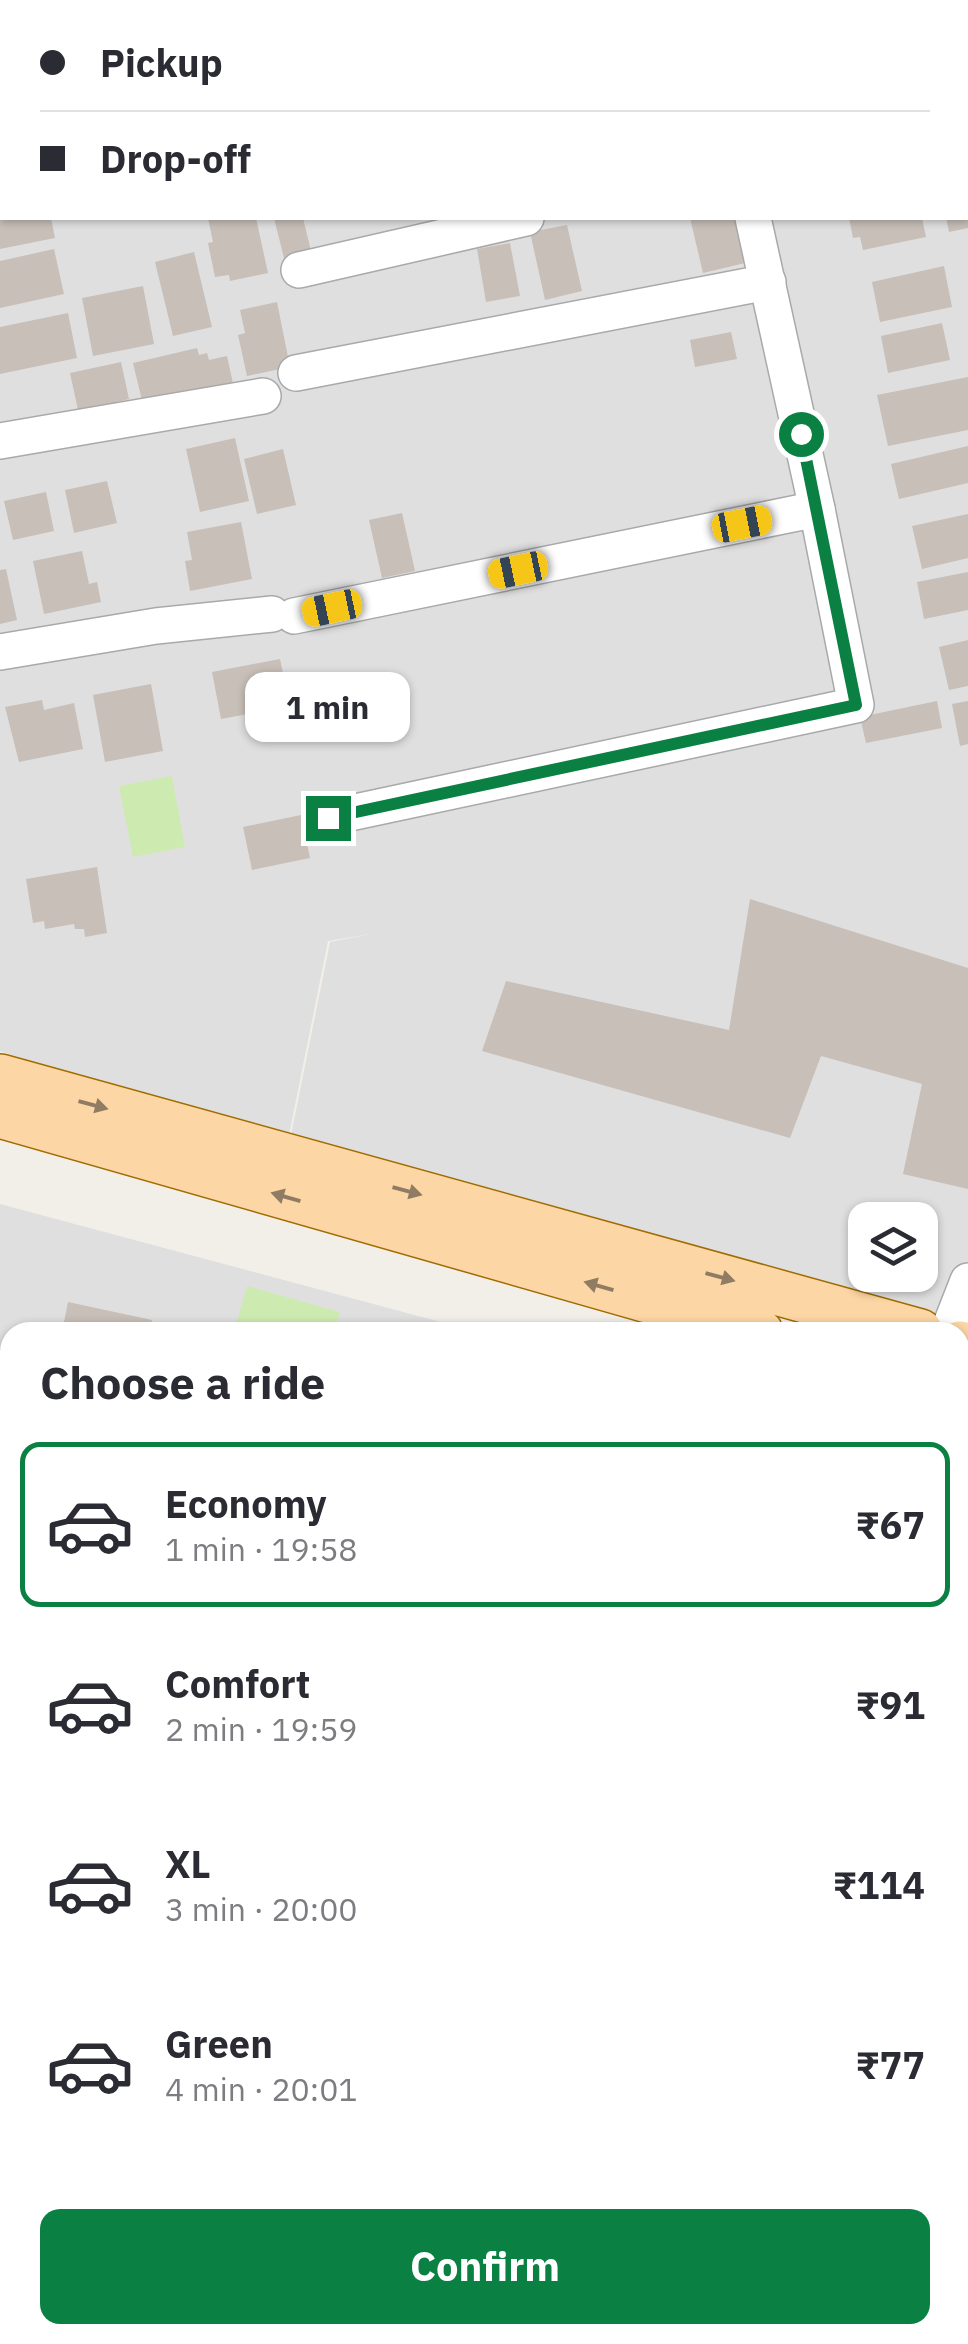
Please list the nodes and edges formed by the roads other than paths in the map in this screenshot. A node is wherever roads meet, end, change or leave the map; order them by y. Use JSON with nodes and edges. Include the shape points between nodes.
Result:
{"nodes":[{"id":1,"x":517,"y":220,"type":"edge"},
{"id":2,"x":753,"y":220,"type":"edge"},
{"id":3,"x":299,"y":270,"type":"dead end"},
{"id":4,"x":768,"y":282,"type":"junction"},
{"id":5,"x":296,"y":373,"type":"dead end"},
{"id":6,"x":263,"y":396,"type":"dead end"},
{"id":7,"x":0,"y":441,"type":"edge"},
{"id":8,"x":817,"y":510,"type":"junction"},
{"id":9,"x":0,"y":652,"type":"edge"},
{"id":10,"x":328,"y":818,"type":"dead end"},
{"id":11,"x":0,"y":1077,"type":"edge"},
{"id":12,"x":0,"y":1115,"type":"edge"},
{"id":13,"x":968,"y":1281,"type":"edge"},
{"id":14,"x":725,"y":1322,"type":"edge"},
{"id":15,"x":884,"y":1322,"type":"edge"},
{"id":16,"x":952,"y":1322,"type":"edge"}],
"edges":[{"from":1,"to":3,"type":"street"},
{"from":2,"to":4,"type":"street"},
{"from":4,"to":5,"type":"street"},
{"from":4,"to":8,"type":"street"},
{"from":6,"to":7,"type":"street"},
{"from":8,"to":9,"type":"street","via":[[283,615],[156,626]]},
{"from":8,"to":10,"type":"street","via":[[856,705]]},
{"from":11,"to":15,"type":"main road","one_way":true},
{"from":14,"to":12,"type":"main road","one_way":true},
{"from":13,"to":16,"type":"street"}]}
